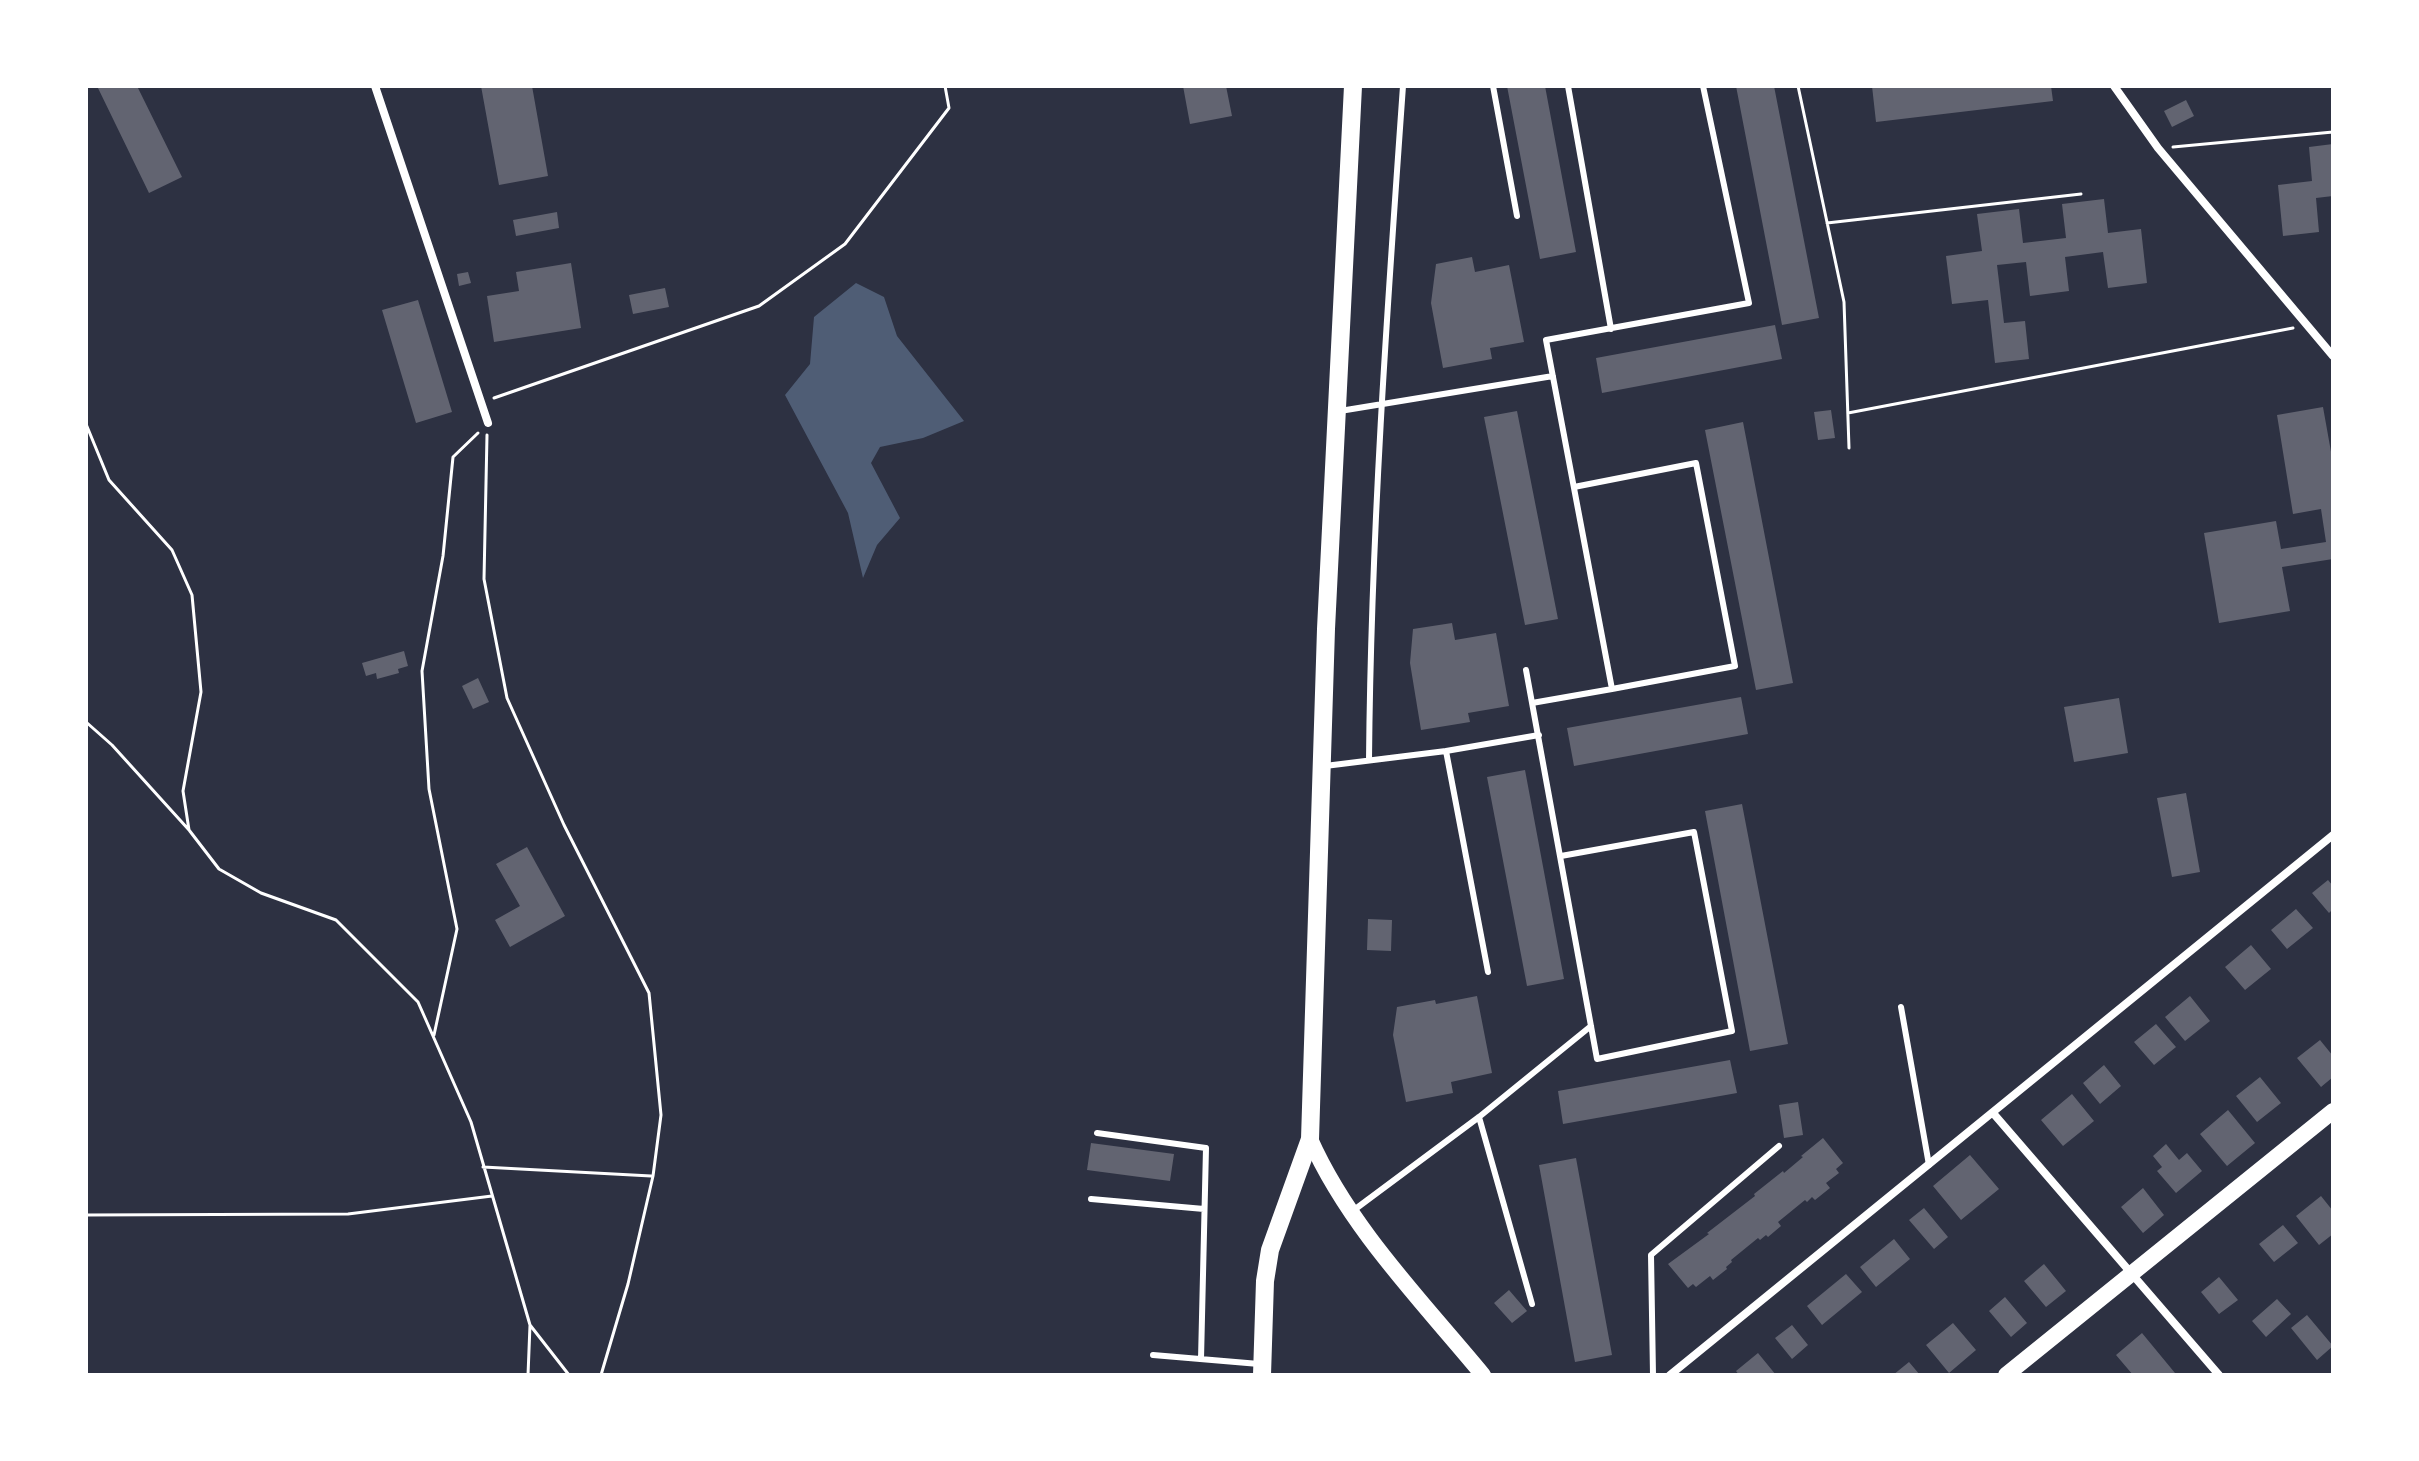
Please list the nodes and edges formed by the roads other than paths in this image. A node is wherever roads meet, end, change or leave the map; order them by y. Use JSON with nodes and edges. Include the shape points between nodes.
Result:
{"nodes":[{"id":1,"x":375,"y":86,"type":"edge"},
{"id":2,"x":1353,"y":86,"type":"edge"},
{"id":3,"x":1403,"y":86,"type":"edge"},
{"id":4,"x":1493,"y":86,"type":"edge"},
{"id":5,"x":1568,"y":86,"type":"edge"},
{"id":6,"x":1703,"y":86,"type":"edge"},
{"id":7,"x":2114,"y":86,"type":"edge"},
{"id":8,"x":1517,"y":216,"type":"dead end"},
{"id":9,"x":1611,"y":329,"type":"junction"},
{"id":10,"x":2333,"y":356,"type":"edge"},
{"id":11,"x":1553,"y":376,"type":"junction"},
{"id":12,"x":1381,"y":405,"type":"junction"},
{"id":13,"x":1337,"y":412,"type":"junction"},
{"id":14,"x":488,"y":423,"type":"road end"},
{"id":15,"x":1574,"y":487,"type":"junction"},
{"id":16,"x":1526,"y":670,"type":"dead end"},
{"id":17,"x":1612,"y":689,"type":"junction"},
{"id":18,"x":1532,"y":703,"type":"junction"},
{"id":19,"x":1539,"y":735,"type":"junction"},
{"id":20,"x":1446,"y":751,"type":"junction"},
{"id":21,"x":1369,"y":760,"type":"junction"},
{"id":22,"x":1321,"y":767,"type":"junction"},
{"id":23,"x":2333,"y":835,"type":"edge"},
{"id":24,"x":1561,"y":856,"type":"junction"},
{"id":25,"x":1488,"y":972,"type":"dead end"},
{"id":26,"x":1901,"y":1007,"type":"dead end"},
{"id":27,"x":1591,"y":1026,"type":"junction"},
{"id":28,"x":2333,"y":1111,"type":"edge"},
{"id":29,"x":1993,"y":1113,"type":"junction"},
{"id":30,"x":1479,"y":1117,"type":"junction"},
{"id":31,"x":1097,"y":1133,"type":"dead end"},
{"id":32,"x":1310,"y":1139,"type":"junction"},
{"id":33,"x":1779,"y":1146,"type":"dead end"},
{"id":34,"x":1929,"y":1165,"type":"junction"},
{"id":35,"x":1091,"y":1199,"type":"dead end"},
{"id":36,"x":1204,"y":1209,"type":"junction"},
{"id":37,"x":1350,"y":1213,"type":"junction"},
{"id":38,"x":2132,"y":1274,"type":"junction"},
{"id":39,"x":1532,"y":1304,"type":"dead end"},
{"id":40,"x":1153,"y":1355,"type":"dead end"},
{"id":41,"x":1201,"y":1359,"type":"junction"},
{"id":42,"x":1262,"y":1370,"type":"edge"},
{"id":43,"x":1483,"y":1375,"type":"edge"},
{"id":44,"x":1653,"y":1375,"type":"edge"},
{"id":45,"x":1670,"y":1375,"type":"edge"},
{"id":46,"x":2006,"y":1375,"type":"edge"},
{"id":47,"x":2219,"y":1375,"type":"edge"}],
"edges":[{"from":1,"to":14,"type":"street"},
{"from":2,"to":13,"type":"main road"},
{"from":3,"to":12,"type":"lane"},
{"from":4,"to":8,"type":"lane"},
{"from":5,"to":9,"type":"lane"},
{"from":6,"to":9,"type":"lane","via":[[1749,303]]},
{"from":7,"to":10,"type":"street","via":[[2158,148]]},
{"from":9,"to":11,"type":"lane","via":[[1546,340]]},
{"from":11,"to":12,"type":"lane"},
{"from":11,"to":15,"type":"lane"},
{"from":12,"to":13,"type":"lane"},
{"from":12,"to":21,"type":"lane"},
{"from":13,"to":22,"type":"main road"},
{"from":15,"to":17,"type":"lane"},
{"from":15,"to":17,"type":"lane","via":[[1696,463],[1735,666]]},
{"from":16,"to":18,"type":"lane"},
{"from":17,"to":18,"type":"lane"},
{"from":18,"to":19,"type":"lane"},
{"from":19,"to":20,"type":"lane"},
{"from":19,"to":24,"type":"lane"},
{"from":20,"to":21,"type":"lane"},
{"from":20,"to":25,"type":"lane"},
{"from":21,"to":22,"type":"lane"},
{"from":22,"to":32,"type":"main road"},
{"from":23,"to":29,"type":"street"},
{"from":24,"to":27,"type":"lane"},
{"from":24,"to":27,"type":"lane","via":[[1694,832],[1732,1031],[1597,1059]]},
{"from":26,"to":34,"type":"lane"},
{"from":27,"to":30,"type":"lane"},
{"from":28,"to":38,"type":"main road"},
{"from":29,"to":34,"type":"street"},
{"from":29,"to":38,"type":"street"},
{"from":30,"to":37,"type":"lane"},
{"from":30,"to":39,"type":"lane"},
{"from":31,"to":36,"type":"lane","via":[[1206,1148]]},
{"from":32,"to":37,"type":"main road"},
{"from":32,"to":42,"type":"main road","via":[[1270,1250]]},
{"from":33,"to":44,"type":"lane","via":[[1651,1255]]},
{"from":34,"to":45,"type":"street"},
{"from":35,"to":36,"type":"lane"},
{"from":36,"to":41,"type":"lane"},
{"from":37,"to":43,"type":"main road"},
{"from":38,"to":46,"type":"main road"},
{"from":38,"to":47,"type":"street"},
{"from":40,"to":41,"type":"lane"},
{"from":41,"to":42,"type":"lane"}]}
